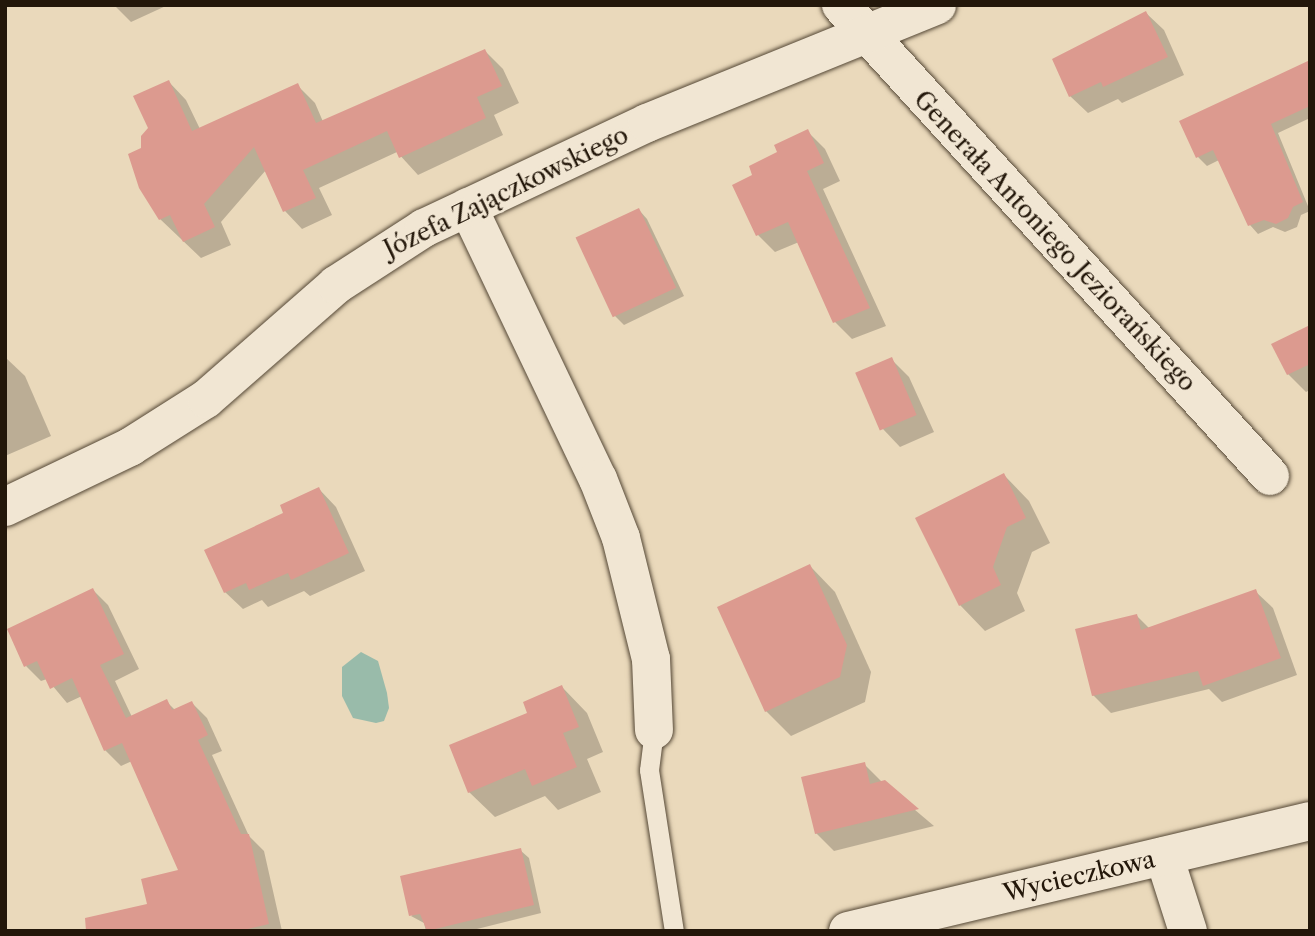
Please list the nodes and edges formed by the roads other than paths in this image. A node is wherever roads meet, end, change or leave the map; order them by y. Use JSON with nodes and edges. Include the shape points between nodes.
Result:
{"nodes":[{"id":1,"x":841,"y":5,"type":"edge"},
{"id":2,"x":937,"y":5,"type":"edge"},
{"id":3,"x":865,"y":34,"type":"junction"},
{"id":4,"x":468,"y":207,"type":"junction"},
{"id":5,"x":1270,"y":476,"type":"dead end"},
{"id":6,"x":5,"y":507,"type":"edge"},
{"id":7,"x":654,"y":730,"type":"joint"},
{"id":8,"x":1310,"y":821,"type":"edge"},
{"id":9,"x":1164,"y":856,"type":"junction"},
{"id":10,"x":674,"y":931,"type":"edge"},
{"id":11,"x":848,"y":931,"type":"edge"},
{"id":12,"x":1188,"y":931,"type":"edge"}],
"edges":[{"from":1,"to":3,"type":"street","name":"Generała Antoniego Jeziorańskiego"},
{"from":2,"to":3,"type":"street","name":"Józefa Zajączkowskiego"},
{"from":3,"to":4,"type":"street","name":"Józefa Zajączkowskiego","via":[[647,123]]},
{"from":3,"to":5,"type":"street","name":"Generała Antoniego Jeziorańskiego"},
{"from":4,"to":6,"type":"street","name":"Józefa Zajączkowskiego","via":[[378,255],[336,285],[206,400],[130,447]]},
{"from":4,"to":7,"type":"street","via":[[598,479],[621,538],[651,659]]},
{"from":7,"to":10,"type":"lane","via":[[649,769]]},
{"from":8,"to":9,"type":"street","name":"Wycieczkowa"},
{"from":9,"to":11,"type":"street","name":"Wycieczkowa"},
{"from":9,"to":12,"type":"street"}]}
